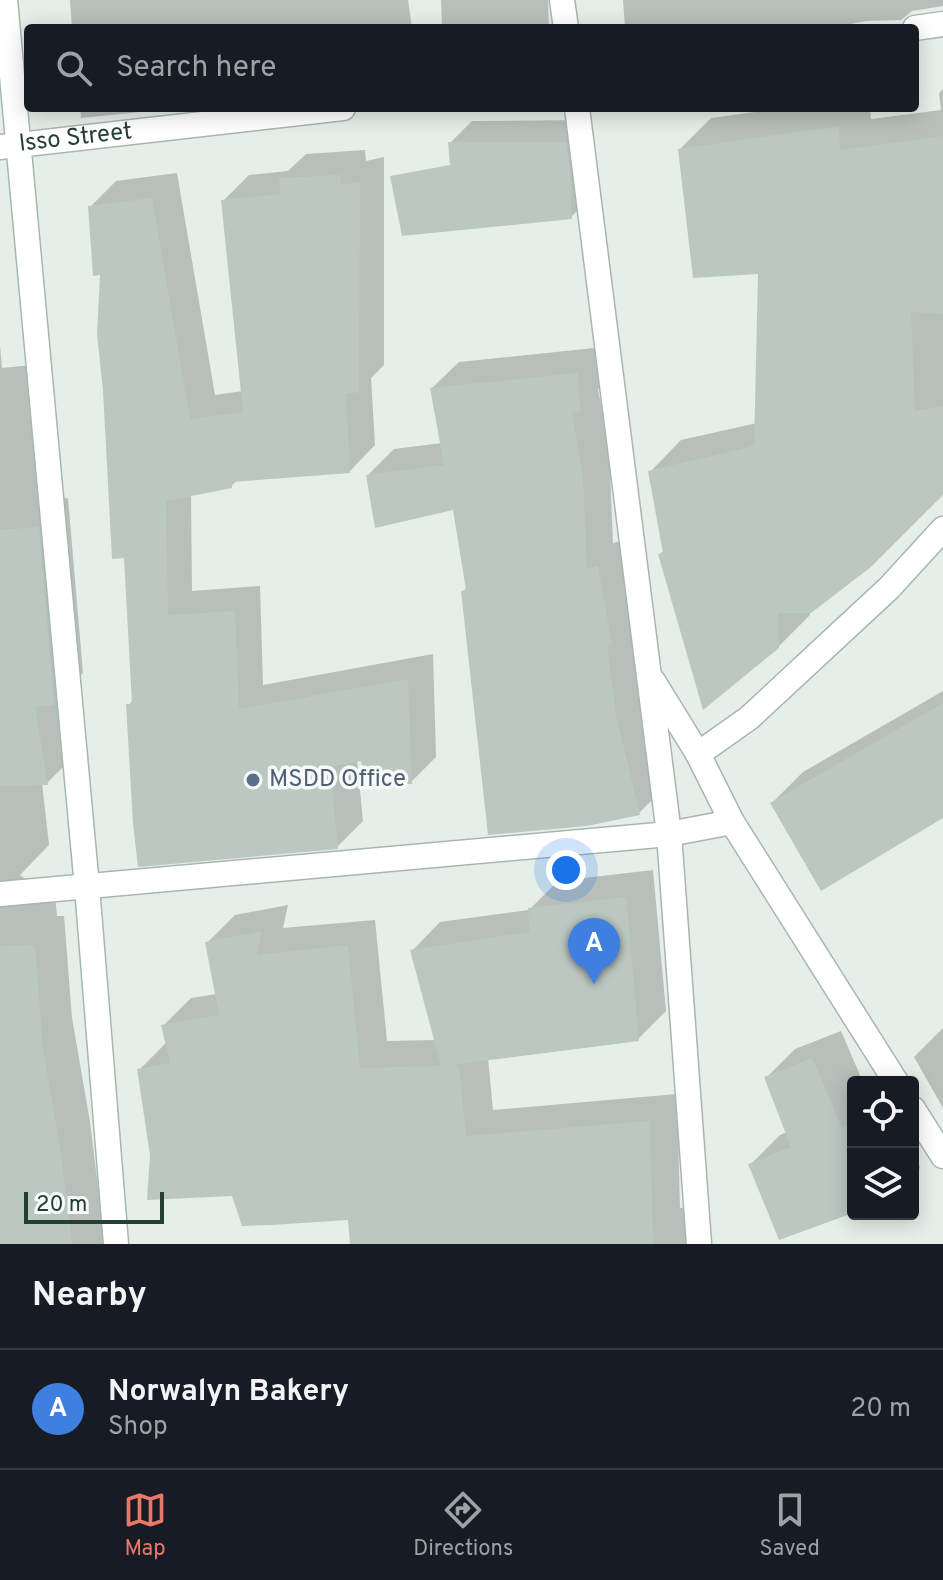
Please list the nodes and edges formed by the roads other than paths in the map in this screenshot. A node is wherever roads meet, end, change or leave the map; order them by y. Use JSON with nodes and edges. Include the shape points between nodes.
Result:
{"nodes":[{"id":1,"x":5,"y":0,"type":"edge"},
{"id":2,"x":562,"y":0,"type":"edge"},
{"id":3,"x":565,"y":24,"type":"edge"},
{"id":4,"x":943,"y":24,"type":"edge"},
{"id":5,"x":919,"y":27,"type":"edge"},
{"id":6,"x":309,"y":112,"type":"edge"},
{"id":7,"x":578,"y":112,"type":"edge"},
{"id":8,"x":10,"y":147,"type":"edge"},
{"id":9,"x":943,"y":529,"type":"edge"},
{"id":10,"x":650,"y":675,"type":"junction"},
{"id":11,"x":698,"y":754,"type":"junction"},
{"id":12,"x":732,"y":822,"type":"junction"},
{"id":13,"x":669,"y":834,"type":"junction"},
{"id":14,"x":87,"y":887,"type":"junction"},
{"id":15,"x":0,"y":894,"type":"edge"},
{"id":16,"x":892,"y":1076,"type":"edge"},
{"id":17,"x":919,"y":1118,"type":"edge"},
{"id":18,"x":943,"y":1156,"type":"edge"},
{"id":19,"x":116,"y":1244,"type":"edge"},
{"id":20,"x":699,"y":1244,"type":"edge"}],
"edges":[{"from":1,"to":8,"type":"street"},
{"from":2,"to":3,"type":"street"},
{"from":4,"to":5,"type":"street"},
{"from":6,"to":8,"type":"street","name":"Isso Street"},
{"from":7,"to":10,"type":"street"},
{"from":8,"to":14,"type":"street"},
{"from":9,"to":11,"type":"street","via":[[889,588],[761,707]]},
{"from":10,"to":11,"type":"street"},
{"from":10,"to":13,"type":"street"},
{"from":11,"to":12,"type":"street"},
{"from":12,"to":13,"type":"street"},
{"from":12,"to":16,"type":"street"},
{"from":13,"to":14,"type":"street"},
{"from":13,"to":20,"type":"street"},
{"from":14,"to":15,"type":"street"},
{"from":14,"to":19,"type":"street"},
{"from":17,"to":18,"type":"street"}]}
